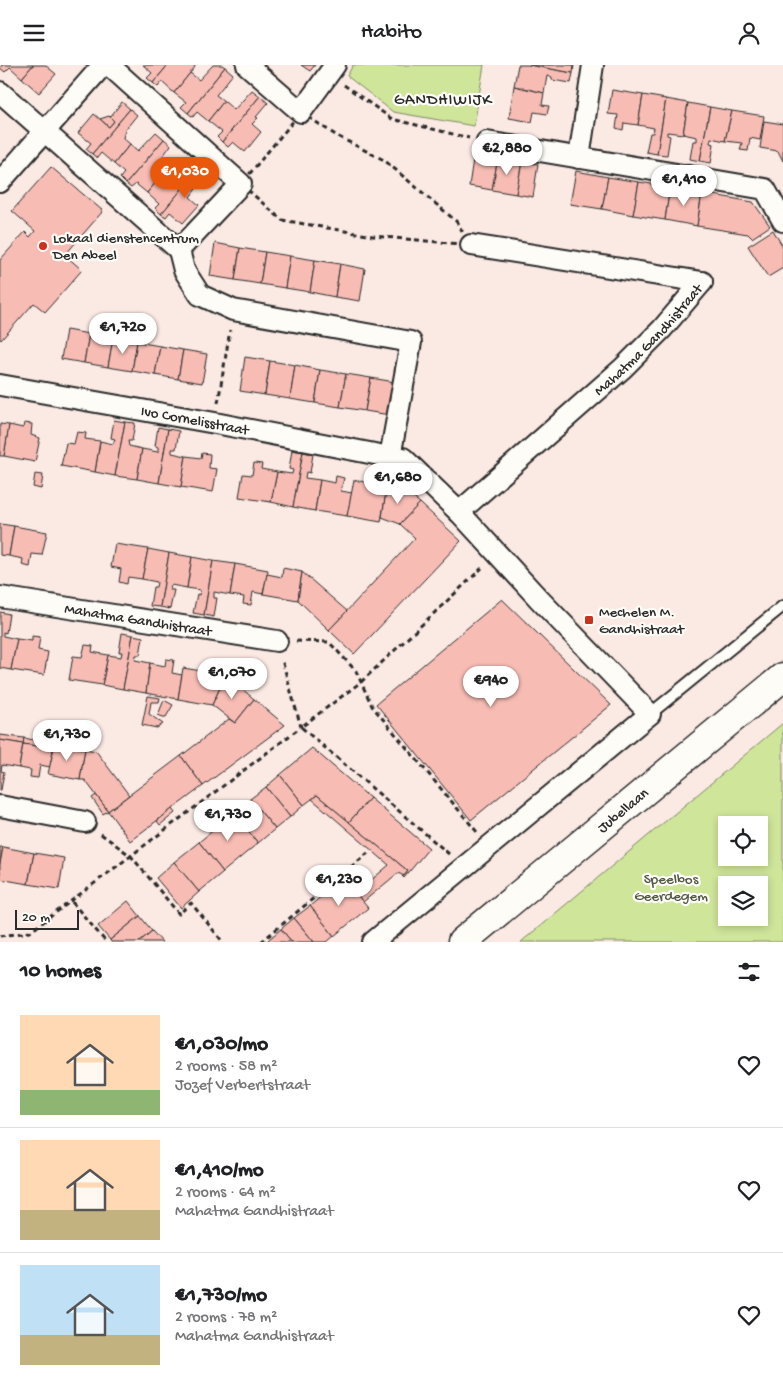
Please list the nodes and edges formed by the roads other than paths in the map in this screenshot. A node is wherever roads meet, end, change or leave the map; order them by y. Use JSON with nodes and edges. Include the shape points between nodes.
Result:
{"nodes":[{"id":1,"x":103,"y":65,"type":"edge"},
{"id":2,"x":109,"y":65,"type":"edge"},
{"id":3,"x":246,"y":65,"type":"edge"},
{"id":4,"x":593,"y":65,"type":"edge"},
{"id":5,"x":332,"y":69,"type":"edge"},
{"id":6,"x":0,"y":93,"type":"edge"},
{"id":7,"x":45,"y":131,"type":"junction"},
{"id":8,"x":487,"y":142,"type":"road end"},
{"id":9,"x":579,"y":158,"type":"junction"},
{"id":10,"x":0,"y":182,"type":"edge"},
{"id":11,"x":783,"y":221,"type":"edge"},
{"id":12,"x":471,"y":245,"type":"road end"},
{"id":13,"x":179,"y":250,"type":"junction"},
{"id":14,"x":0,"y":385,"type":"edge"},
{"id":15,"x":390,"y":457,"type":"junction"},
{"id":16,"x":459,"y":512,"type":"junction"},
{"id":17,"x":0,"y":597,"type":"edge"},
{"id":18,"x":783,"y":606,"type":"edge"},
{"id":19,"x":277,"y":641,"type":"road end"},
{"id":20,"x":783,"y":677,"type":"edge"},
{"id":21,"x":650,"y":714,"type":"junction"},
{"id":22,"x":0,"y":806,"type":"edge"},
{"id":23,"x":85,"y":822,"type":"road end"},
{"id":24,"x":373,"y":942,"type":"edge"},
{"id":25,"x":462,"y":942,"type":"edge"}],
"edges":[{"from":1,"to":7,"type":"street"},
{"from":2,"to":13,"type":"street","via":[[241,184]]},
{"from":3,"to":5,"type":"street","via":[[301,111]]},
{"from":4,"to":9,"type":"street"},
{"from":6,"to":7,"type":"street"},
{"from":7,"to":10,"type":"street"},
{"from":7,"to":13,"type":"street"},
{"from":8,"to":9,"type":"street"},
{"from":9,"to":11,"type":"street","via":[[765,189]]},
{"from":12,"to":16,"type":"street","name":"Mahatma Gandhistraat","via":[[702,282],[623,368]]},
{"from":13,"to":15,"type":"street","via":[[184,270],[200,295],[233,310],[411,342]]},
{"from":14,"to":15,"type":"street","name":"Ivo Cornelisstraat"},
{"from":15,"to":16,"type":"street","name":"Ivo Cornelisstraat","via":[[403,458]]},
{"from":16,"to":21,"type":"street"},
{"from":17,"to":19,"type":"street","name":"Mahatma Gandhistraat"},
{"from":18,"to":21,"type":"lane"},
{"from":20,"to":25,"type":"main road","name":"Jubellaan"},
{"from":21,"to":24,"type":"street"},
{"from":22,"to":23,"type":"street"}]}
